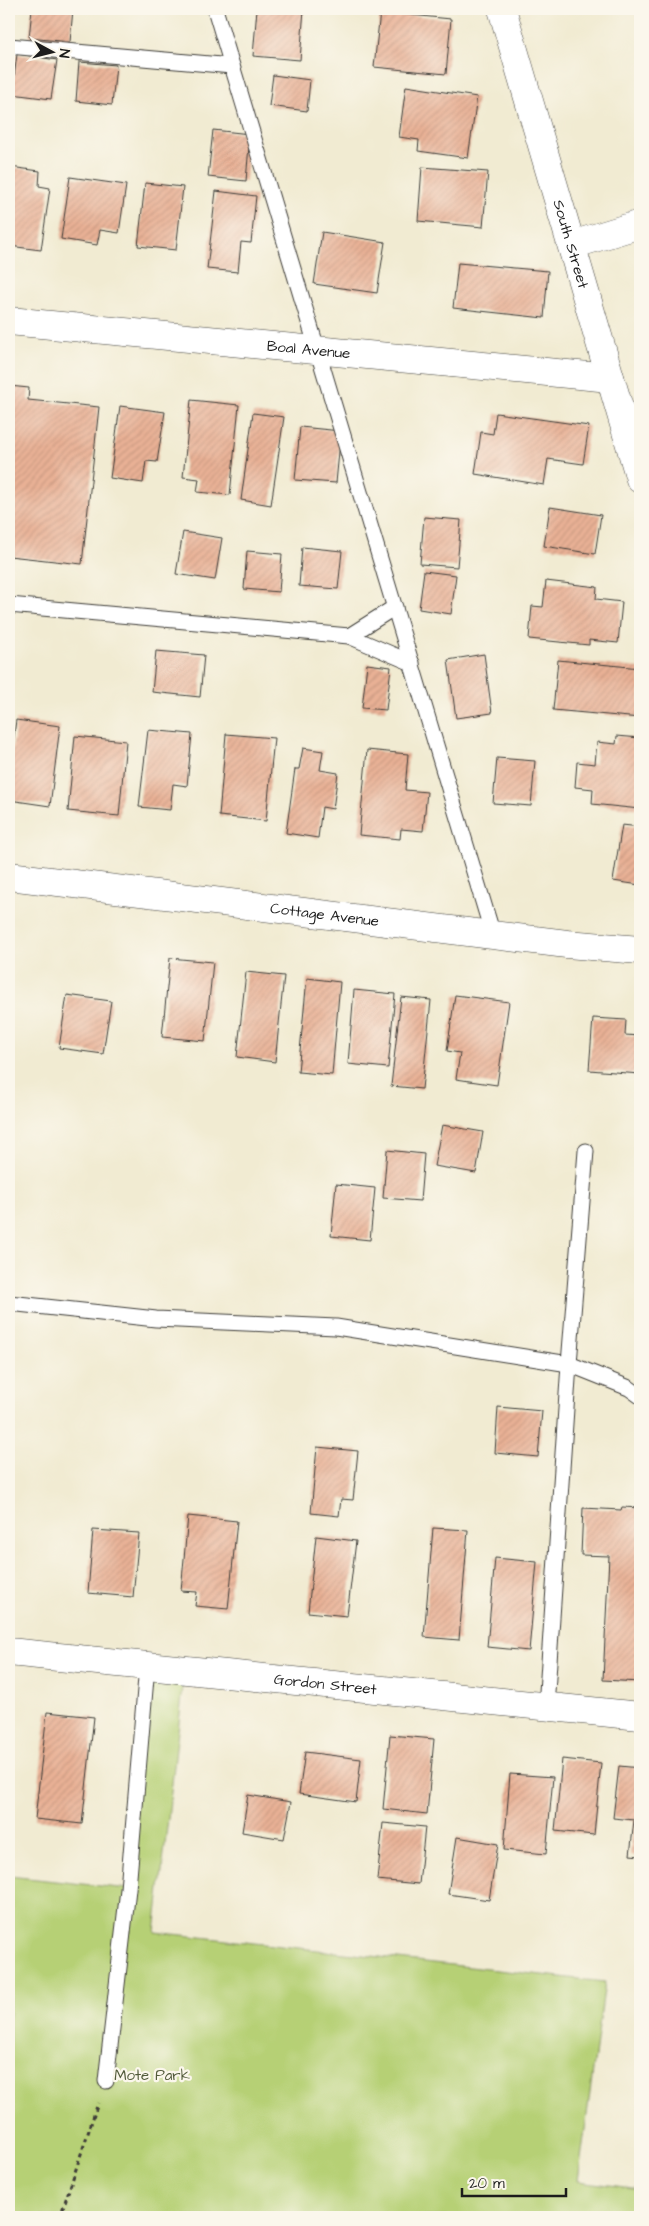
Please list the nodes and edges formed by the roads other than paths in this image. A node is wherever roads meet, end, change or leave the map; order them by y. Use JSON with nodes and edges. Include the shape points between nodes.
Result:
{"nodes":[{"id":1,"x":215,"y":9,"type":"edge"},
{"id":2,"x":502,"y":9,"type":"edge"},
{"id":3,"x":9,"y":46,"type":"edge"},
{"id":4,"x":232,"y":66,"type":"junction"},
{"id":5,"x":640,"y":224,"type":"edge"},
{"id":6,"x":572,"y":246,"type":"junction"},
{"id":7,"x":9,"y":321,"type":"edge"},
{"id":8,"x":318,"y":350,"type":"junction"},
{"id":9,"x":610,"y":378,"type":"junction"},
{"id":10,"x":640,"y":479,"type":"edge"},
{"id":11,"x":9,"y":605,"type":"edge"},
{"id":12,"x":395,"y":606,"type":"junction"},
{"id":13,"x":349,"y":636,"type":"junction"},
{"id":14,"x":412,"y":663,"type":"junction"},
{"id":15,"x":9,"y":876,"type":"edge"},
{"id":16,"x":493,"y":935,"type":"junction"},
{"id":17,"x":640,"y":950,"type":"edge"},
{"id":18,"x":586,"y":1151,"type":"dead end"},
{"id":19,"x":9,"y":1302,"type":"edge"},
{"id":20,"x":569,"y":1364,"type":"junction"},
{"id":21,"x":640,"y":1396,"type":"edge"},
{"id":22,"x":9,"y":1652,"type":"edge"},
{"id":23,"x":147,"y":1666,"type":"junction"},
{"id":24,"x":546,"y":1706,"type":"junction"},
{"id":25,"x":640,"y":1716,"type":"edge"},
{"id":26,"x":106,"y":2082,"type":"road end"}],
"edges":[{"from":1,"to":4,"type":"lane"},
{"from":2,"to":6,"type":"street","name":"South Street"},
{"from":3,"to":4,"type":"lane"},
{"from":4,"to":8,"type":"lane"},
{"from":5,"to":6,"type":"street"},
{"from":6,"to":9,"type":"street","name":"South Street"},
{"from":7,"to":8,"type":"street","name":"Boal Avenue"},
{"from":8,"to":9,"type":"street","name":"Boal Avenue"},
{"from":8,"to":12,"type":"lane"},
{"from":9,"to":10,"type":"street","name":"South Street"},
{"from":11,"to":13,"type":"lane"},
{"from":12,"to":13,"type":"lane"},
{"from":12,"to":14,"type":"lane"},
{"from":13,"to":14,"type":"lane"},
{"from":14,"to":16,"type":"lane"},
{"from":15,"to":16,"type":"street","name":"Cottage Avenue"},
{"from":16,"to":17,"type":"street","name":"Cottage Avenue"},
{"from":18,"to":20,"type":"lane"},
{"from":19,"to":20,"type":"lane","via":[[156,1319],[336,1327]]},
{"from":20,"to":21,"type":"lane","via":[[629,1388]]},
{"from":20,"to":24,"type":"lane"},
{"from":22,"to":23,"type":"street","name":"Gordon Street"},
{"from":23,"to":24,"type":"street","name":"Gordon Street"},
{"from":23,"to":26,"type":"lane","via":[[128,1889]]},
{"from":24,"to":25,"type":"street","name":"Gordon Street"}]}
